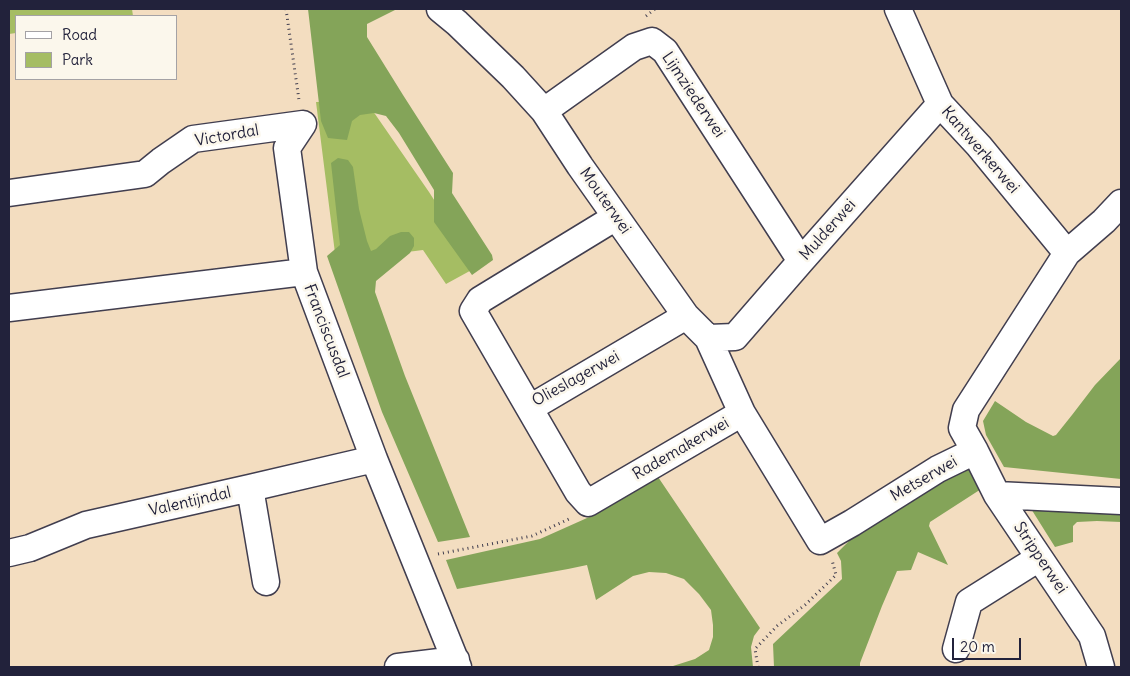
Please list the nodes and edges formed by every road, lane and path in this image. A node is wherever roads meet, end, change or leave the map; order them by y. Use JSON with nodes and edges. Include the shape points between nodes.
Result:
{"nodes":[{"id":1,"x":286,"y":9,"type":"edge"},
{"id":2,"x":440,"y":9,"type":"edge"},
{"id":3,"x":898,"y":9,"type":"edge"},
{"id":4,"x":940,"y":104,"type":"junction"},
{"id":5,"x":544,"y":111,"type":"junction"},
{"id":6,"x":303,"y":124,"type":"junction"},
{"id":7,"x":9,"y":193,"type":"edge"},
{"id":8,"x":616,"y":218,"type":"junction"},
{"id":9,"x":1115,"y":220,"type":"edge"},
{"id":10,"x":1067,"y":253,"type":"junction"},
{"id":11,"x":801,"y":261,"type":"junction"},
{"id":12,"x":304,"y":272,"type":"junction"},
{"id":13,"x":9,"y":308,"type":"edge"},
{"id":14,"x":686,"y":316,"type":"junction"},
{"id":15,"x":708,"y":338,"type":"junction"},
{"id":16,"x":530,"y":408,"type":"junction"},
{"id":17,"x":742,"y":413,"type":"junction"},
{"id":18,"x":975,"y":450,"type":"junction"},
{"id":19,"x":374,"y":459,"type":"junction"},
{"id":20,"x":250,"y":488,"type":"junction"},
{"id":21,"x":997,"y":495,"type":"junction"},
{"id":22,"x":1121,"y":501,"type":"edge"},
{"id":23,"x":588,"y":503,"type":"junction"},
{"id":24,"x":820,"y":540,"type":"junction"},
{"id":25,"x":9,"y":553,"type":"edge"},
{"id":26,"x":414,"y":558,"type":"junction"},
{"id":27,"x":1039,"y":558,"type":"junction"},
{"id":28,"x":266,"y":582,"type":"dead end"},
{"id":29,"x":956,"y":649,"type":"dead end"},
{"id":30,"x":457,"y":664,"type":"edge"},
{"id":31,"x":398,"y":667,"type":"edge"},
{"id":32,"x":758,"y":667,"type":"edge"},
{"id":33,"x":1101,"y":667,"type":"edge"}],
"edges":[{"from":1,"to":6,"type":"path"},
{"from":2,"to":5,"type":"street","name":"Mouterwei","via":[[506,70]]},
{"from":3,"to":4,"type":"street","name":"Kantwerkerwei"},
{"from":4,"to":10,"type":"street","name":"Kantwerkerwei"},
{"from":4,"to":11,"type":"street","name":"Mulderwei"},
{"from":5,"to":8,"type":"street","name":"Mouterwei"},
{"from":5,"to":11,"type":"street","name":"Lijmziederwei","via":[[634,47],[652,41],[665,51]]},
{"from":6,"to":7,"type":"street","name":"Victordal","via":[[193,139],[145,174]]},
{"from":6,"to":12,"type":"street","via":[[287,148]]},
{"from":8,"to":14,"type":"street","name":"Mouterwei"},
{"from":8,"to":16,"type":"street","name":"Olieslagerwei","via":[[480,300],[473,311]]},
{"from":9,"to":10,"type":"street","name":"Metserwei"},
{"from":10,"to":18,"type":"street","name":"Metserwei","via":[[966,410],[962,428]]},
{"from":11,"to":15,"type":"street","name":"Mulderwei","via":[[735,337]]},
{"from":12,"to":13,"type":"street","name":"Franciscusdal"},
{"from":12,"to":19,"type":"street","name":"Franciscusdal"},
{"from":14,"to":15,"type":"street","name":"Mouterwei"},
{"from":14,"to":16,"type":"street","name":"Olieslagerwei"},
{"from":15,"to":17,"type":"street","name":"Mouterwei"},
{"from":16,"to":23,"type":"street","via":[[578,492]]},
{"from":17,"to":23,"type":"street","name":"Rademakerwei"},
{"from":17,"to":24,"type":"street","name":"Rademakerwei"},
{"from":18,"to":21,"type":"street","name":"Stripperwei"},
{"from":18,"to":24,"type":"street","name":"Metserwei"},
{"from":19,"to":20,"type":"street","name":"Valentijndal"},
{"from":19,"to":26,"type":"street","name":"Franciscusdal"},
{"from":20,"to":25,"type":"street","name":"Valentijndal","via":[[86,525]]},
{"from":20,"to":28,"type":"street"},
{"from":21,"to":22,"type":"street"},
{"from":21,"to":27,"type":"street","name":"Stripperwei"},
{"from":23,"to":26,"type":"path","via":[[580,513],[532,536]]},
{"from":24,"to":32,"type":"path","via":[[830,549],[836,576],[755,649]]},
{"from":26,"to":30,"type":"street","name":"Franciscusdal"},
{"from":27,"to":29,"type":"street","via":[[969,602]]},
{"from":27,"to":33,"type":"street","name":"Stripperwei","via":[[1092,636]]},
{"from":30,"to":31,"type":"street"}]}
